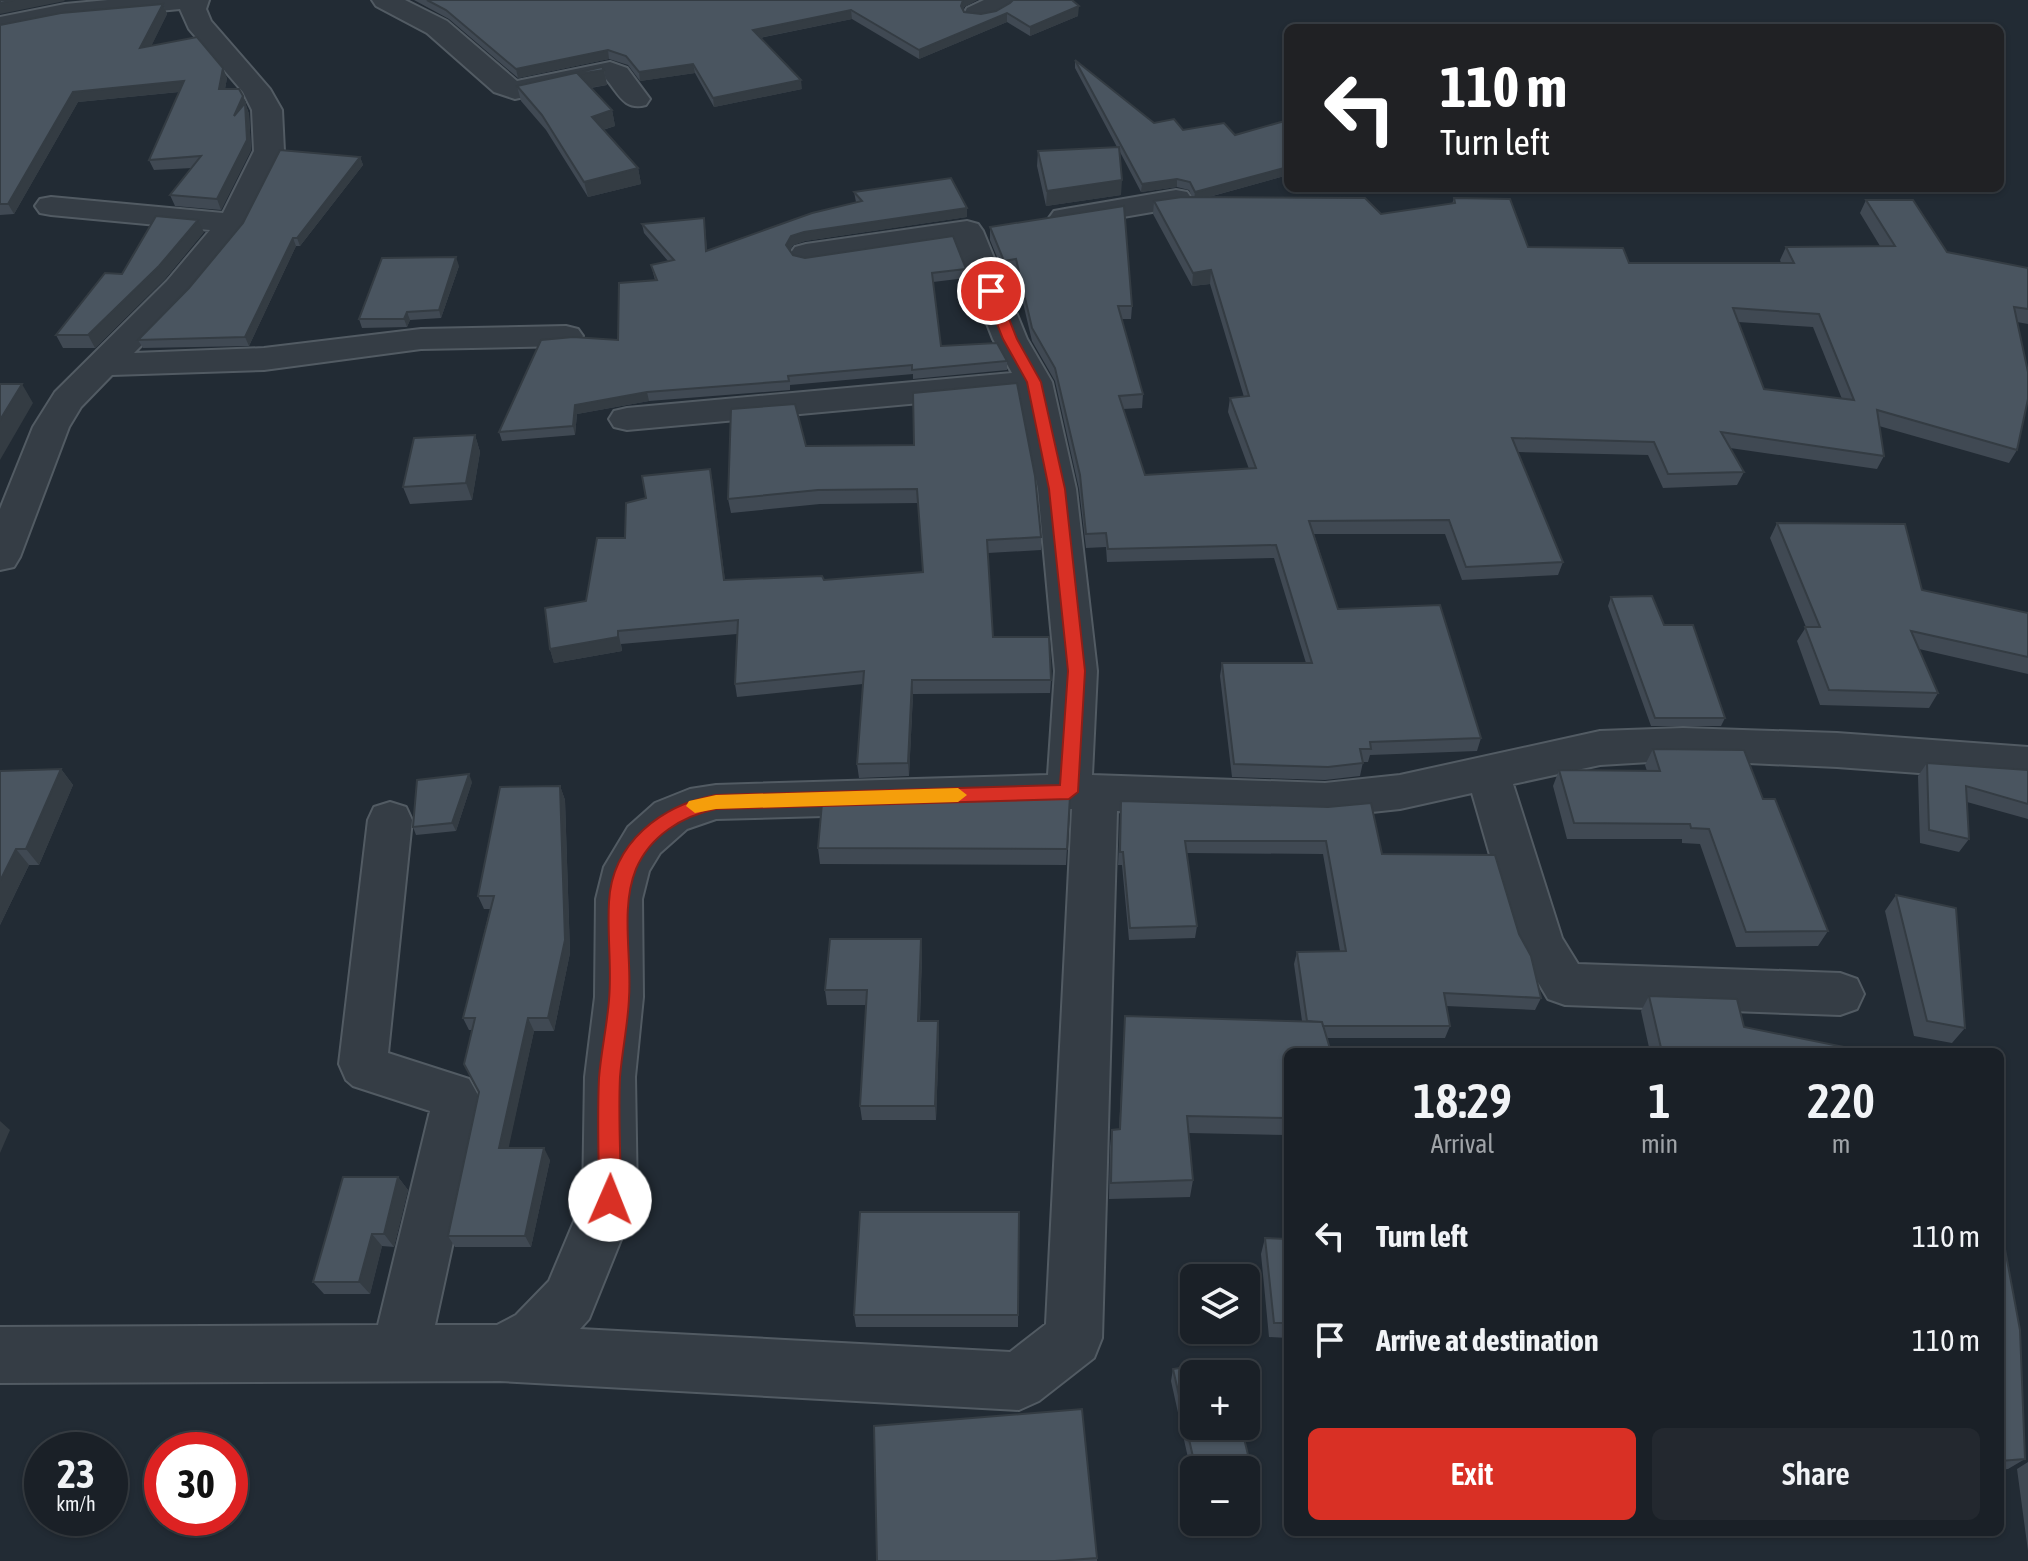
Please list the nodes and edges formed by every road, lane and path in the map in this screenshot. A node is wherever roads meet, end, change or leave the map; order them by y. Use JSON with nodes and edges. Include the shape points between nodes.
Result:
{"nodes":[{"id":1,"x":196,"y":0,"type":"edge"},
{"id":2,"x":385,"y":0,"type":"edge"},
{"id":3,"x":1005,"y":0,"type":"edge"},
{"id":4,"x":977,"y":14,"type":"edge"},
{"id":5,"x":0,"y":25,"type":"edge"},
{"id":6,"x":636,"y":99,"type":"dead end"},
{"id":7,"x":1176,"y":199,"type":"edge"},
{"id":8,"x":51,"y":206,"type":"dead end"},
{"id":9,"x":233,"y":223,"type":"junction"},
{"id":10,"x":998,"y":227,"type":"junction"},
{"id":11,"x":806,"y":254,"type":"edge"},
{"id":12,"x":566,"y":336,"type":"edge"},
{"id":13,"x":106,"y":365,"type":"junction"},
{"id":14,"x":1034,"y":382,"type":"junction"},
{"id":15,"x":627,"y":419,"type":"dead end"},
{"id":16,"x":0,"y":557,"type":"edge"},
{"id":17,"x":2028,"y":764,"type":"edge"},
{"id":18,"x":1488,"y":774,"type":"junction"},
{"id":19,"x":1082,"y":792,"type":"junction"},
{"id":20,"x":390,"y":820,"type":"dead end"},
{"id":21,"x":1840,"y":994,"type":"dead end"},
{"id":22,"x":400,"y":1353,"type":"junction"},
{"id":23,"x":500,"y":1353,"type":"junction"},
{"id":24,"x":0,"y":1355,"type":"edge"}],
"edges":[{"from":1,"to":5,"type":"street","via":[[65,12]]},
{"from":1,"to":9,"type":"street","via":[[193,9],[199,23],[256,89],[271,130],[269,151]]},
{"from":2,"to":6,"type":"street","via":[[437,27],[504,86],[515,90],[610,70]]},
{"from":3,"to":4,"type":"street"},
{"from":7,"to":10,"type":"street"},
{"from":8,"to":9,"type":"street"},
{"from":9,"to":13,"type":"street"},
{"from":10,"to":11,"type":"street"},
{"from":10,"to":14,"type":"street","via":[[1010,339]]},
{"from":12,"to":13,"type":"street","via":[[421,339],[264,359]]},
{"from":13,"to":16,"type":"street","via":[[68,400],[51,427]]},
{"from":14,"to":15,"type":"street"},
{"from":14,"to":19,"type":"street","via":[[1057,489]]},
{"from":17,"to":18,"type":"street","via":[[1683,744],[1600,748]]},
{"from":18,"to":19,"type":"street","via":[[1325,800]]},
{"from":18,"to":21,"type":"street","via":[[1540,945],[1565,984]]},
{"from":19,"to":23,"type":"street","via":[[716,802],[671,816],[644,840],[627,867],[619,899],[610,1200],[569,1300],[536,1335]]},
{"from":19,"to":23,"type":"street","via":[[1074,1338],[1019,1381]]},
{"from":20,"to":22,"type":"street","via":[[364,1064],[451,1095],[457,1104]]},
{"from":22,"to":23,"type":"street"},
{"from":22,"to":24,"type":"street"}]}
